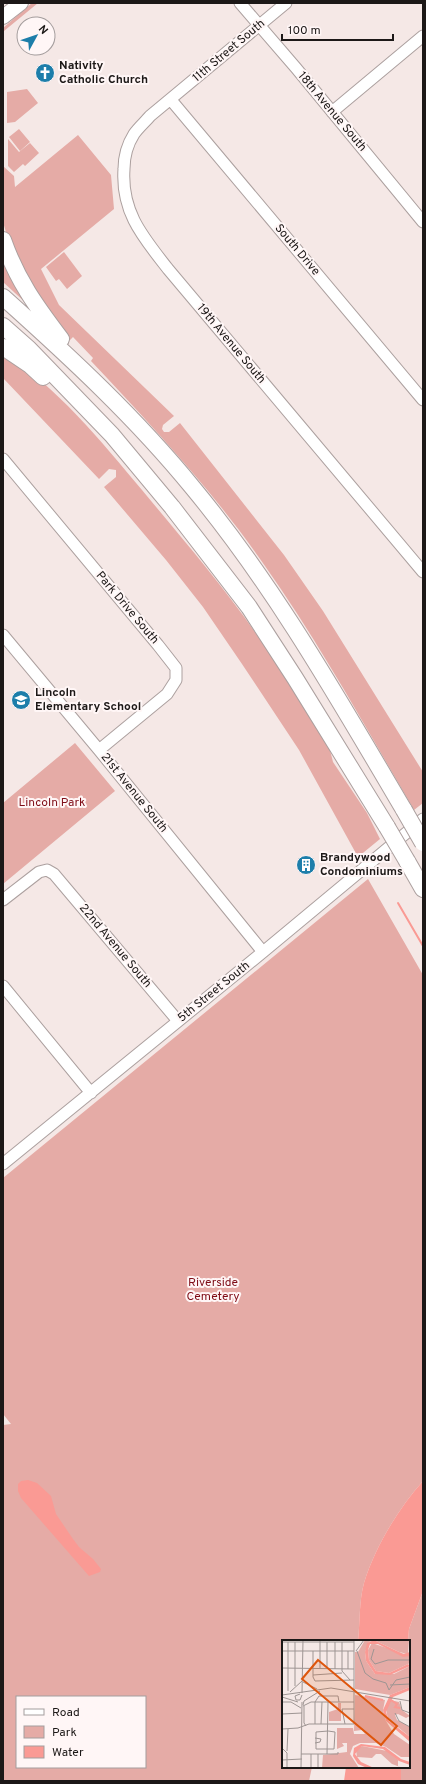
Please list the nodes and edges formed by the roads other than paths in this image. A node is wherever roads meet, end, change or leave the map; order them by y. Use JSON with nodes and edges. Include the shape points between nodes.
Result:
{"nodes":[{"id":1,"x":12,"y":3,"type":"edge"},
{"id":2,"x":21,"y":3,"type":"edge"},
{"id":3,"x":240,"y":3,"type":"edge"},
{"id":4,"x":286,"y":3,"type":"edge"},
{"id":5,"x":3,"y":11,"type":"edge"},
{"id":6,"x":3,"y":17,"type":"edge"},
{"id":7,"x":259,"y":26,"type":"junction"},
{"id":8,"x":423,"y":36,"type":"edge"},
{"id":9,"x":171,"y":100,"type":"junction"},
{"id":10,"x":332,"y":112,"type":"junction"},
{"id":11,"x":419,"y":211,"type":"edge"},
{"id":12,"x":423,"y":222,"type":"edge"},
{"id":13,"x":3,"y":240,"type":"edge"},
{"id":14,"x":3,"y":297,"type":"edge"},
{"id":15,"x":3,"y":326,"type":"edge"},
{"id":16,"x":3,"y":347,"type":"edge"},
{"id":17,"x":91,"y":378,"type":"junction"},
{"id":18,"x":423,"y":400,"type":"edge"},
{"id":19,"x":3,"y":459,"type":"edge"},
{"id":20,"x":134,"y":462,"type":"junction"},
{"id":21,"x":423,"y":572,"type":"edge"},
{"id":22,"x":3,"y":635,"type":"edge"},
{"id":23,"x":100,"y":750,"type":"junction"},
{"id":24,"x":423,"y":819,"type":"edge"},
{"id":25,"x":423,"y":843,"type":"edge"},
{"id":26,"x":423,"y":889,"type":"edge"},
{"id":27,"x":3,"y":900,"type":"edge"},
{"id":28,"x":263,"y":952,"type":"junction"},
{"id":29,"x":3,"y":986,"type":"edge"},
{"id":30,"x":178,"y":1021,"type":"junction"},
{"id":31,"x":91,"y":1093,"type":"junction"},
{"id":32,"x":3,"y":1164,"type":"edge"}],
"edges":[{"from":1,"to":5,"type":"main road"},
{"from":2,"to":6,"type":"main road"},
{"from":3,"to":7,"type":"street","name":"18th Avenue South"},
{"from":4,"to":7,"type":"street","name":"11th Street South"},
{"from":7,"to":9,"type":"street","name":"11th Street South"},
{"from":7,"to":10,"type":"street","name":"18th Avenue South"},
{"from":8,"to":10,"type":"street"},
{"from":9,"to":18,"type":"street","name":"South Drive"},
{"from":9,"to":21,"type":"street","name":"19th Avenue South","via":[[150,116],[134,134],[125,153],[124,194],[128,210],[143,236],[168,269]]},
{"from":10,"to":11,"type":"street","name":"18th Avenue South"},
{"from":11,"to":12,"type":"street","name":"18th Avenue South"},
{"from":13,"to":17,"type":"highway","via":[[10,260],[30,298]]},
{"from":14,"to":17,"type":"highway"},
{"from":15,"to":20,"type":"highway","via":[[40,360],[112,435]]},
{"from":16,"to":20,"type":"highway","via":[[30,365]]},
{"from":17,"to":25,"type":"highway","bridge":true,"via":[[133,419],[194,489],[268,588],[343,706]]},
{"from":19,"to":23,"type":"street","name":"Park Drive South","via":[[176,668],[176,680],[167,694]]},
{"from":20,"to":26,"type":"highway","bridge":true,"via":[[249,607],[296,678]]},
{"from":22,"to":23,"type":"street","name":"21st Avenue South"},
{"from":23,"to":28,"type":"street","name":"21st Avenue South"},
{"from":24,"to":28,"type":"street","name":"5th Street South"},
{"from":27,"to":30,"type":"street","name":"22nd Avenue South","via":[[39,872],[50,871]]},
{"from":28,"to":30,"type":"street","name":"5th Street South"},
{"from":29,"to":31,"type":"street"},
{"from":30,"to":31,"type":"street","name":"5th Street South"},
{"from":31,"to":32,"type":"street","name":"5th Street South"}]}
